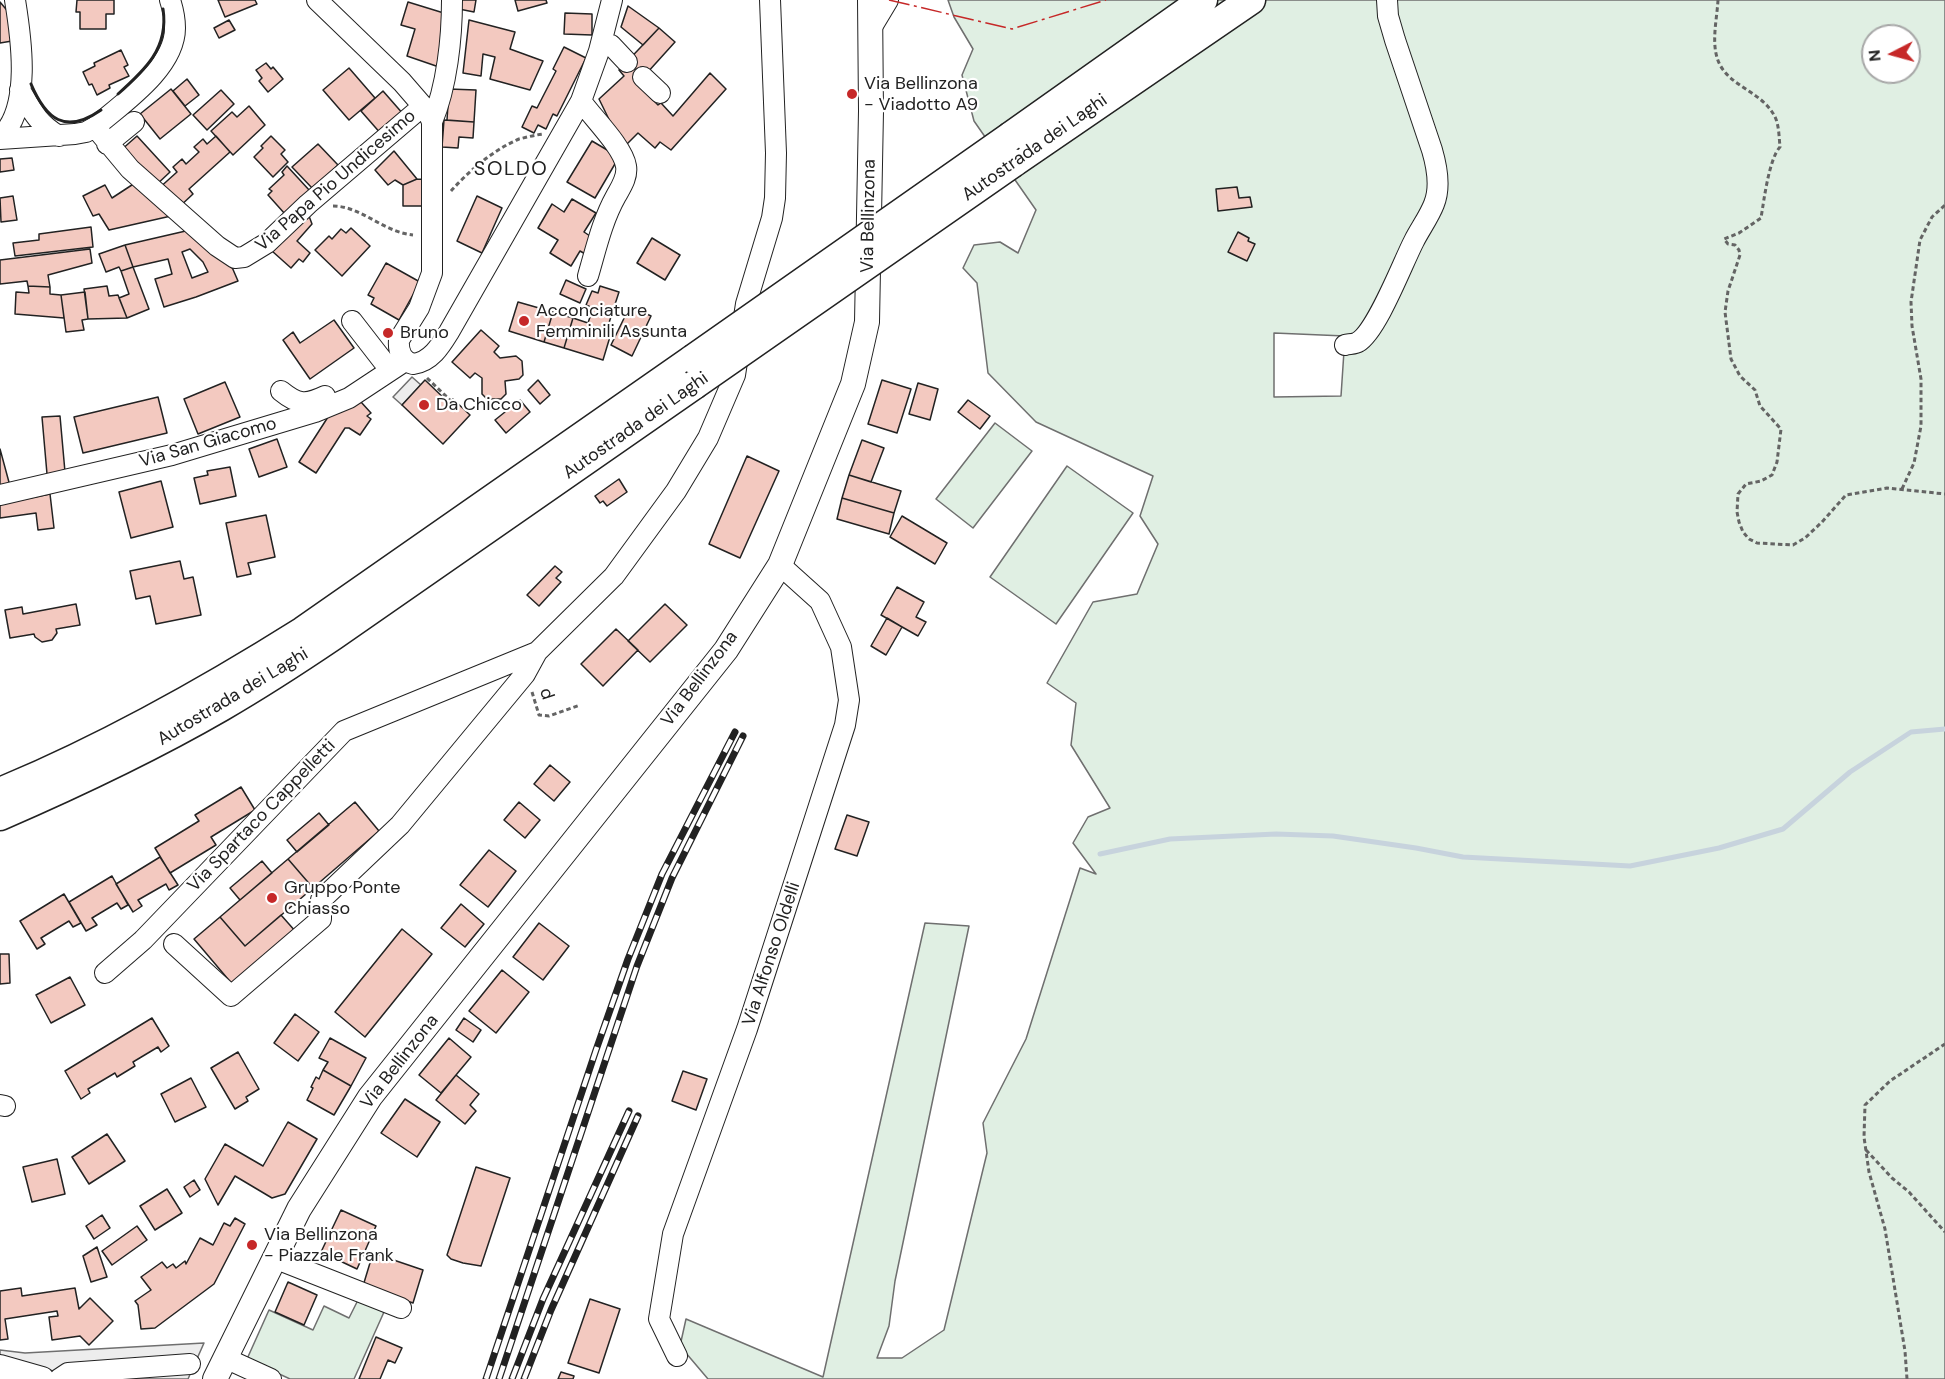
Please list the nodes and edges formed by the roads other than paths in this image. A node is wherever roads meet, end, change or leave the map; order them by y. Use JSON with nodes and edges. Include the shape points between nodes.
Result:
{"nodes":[{"id":1,"x":15,"y":0,"type":"edge"},
{"id":2,"x":170,"y":0,"type":"edge"},
{"id":3,"x":317,"y":0,"type":"edge"},
{"id":4,"x":452,"y":0,"type":"edge"},
{"id":5,"x":612,"y":0,"type":"edge"},
{"id":6,"x":770,"y":0,"type":"edge"},
{"id":7,"x":870,"y":0,"type":"edge"},
{"id":8,"x":888,"y":0,"type":"edge"},
{"id":9,"x":1203,"y":0,"type":"edge"},
{"id":10,"x":1251,"y":0,"type":"edge"},
{"id":11,"x":1387,"y":0,"type":"edge"},
{"id":12,"x":870,"y":30,"type":"junction"},
{"id":13,"x":611,"y":45,"type":"dead end"},
{"id":14,"x":627,"y":62,"type":"dead end"},
{"id":15,"x":643,"y":77,"type":"dead end"},
{"id":16,"x":21,"y":90,"type":"junction"},
{"id":17,"x":660,"y":93,"type":"dead end"},
{"id":18,"x":581,"y":101,"type":"junction"},
{"id":19,"x":428,"y":114,"type":"junction"},
{"id":20,"x":134,"y":122,"type":"dead end"},
{"id":21,"x":95,"y":127,"type":"junction"},
{"id":22,"x":59,"y":136,"type":"junction"},
{"id":23,"x":0,"y":138,"type":"edge"},
{"id":24,"x":107,"y":144,"type":"junction"},
{"id":25,"x":1012,"y":150,"type":"junction"},
{"id":26,"x":588,"y":276,"type":"dead end"},
{"id":27,"x":352,"y":321,"type":"dead end"},
{"id":28,"x":1345,"y":345,"type":"dead end"},
{"id":29,"x":396,"y":358,"type":"junction"},
{"id":30,"x":693,"y":372,"type":"junction"},
{"id":31,"x":281,"y":391,"type":"dead end"},
{"id":32,"x":0,"y":495,"type":"edge"},
{"id":33,"x":780,"y":565,"type":"junction"},
{"id":34,"x":537,"y":652,"type":"junction"},
{"id":35,"x":0,"y":792,"type":"edge"},
{"id":36,"x":0,"y":816,"type":"edge"},
{"id":37,"x":174,"y":944,"type":"dead end"},
{"id":38,"x":105,"y":973,"type":"dead end"},
{"id":39,"x":274,"y":1258,"type":"junction"},
{"id":40,"x":401,"y":1308,"type":"dead end"},
{"id":41,"x":677,"y":1356,"type":"dead end"},
{"id":42,"x":211,"y":1370,"type":"edge"},
{"id":43,"x":10,"y":1372,"type":"edge"},
{"id":44,"x":42,"y":1379,"type":"edge"},
{"id":45,"x":59,"y":1379,"type":"edge"},
{"id":46,"x":271,"y":1379,"type":"edge"}],
"edges":[{"from":1,"to":16,"type":"street"},
{"from":2,"to":21,"type":"street","via":[[175,29],[169,52],[150,78]]},
{"from":3,"to":19,"type":"street","via":[[402,82]]},
{"from":4,"to":19,"type":"street","via":[[438,108]]},
{"from":5,"to":18,"type":"street"},
{"from":6,"to":34,"type":"street","name":"Via Spartaco Cappelletti","via":[[775,198],[747,304],[735,375],[708,438],[676,491],[614,576]]},
{"from":7,"to":12,"type":"main road","name":"Via Bellinzona"},
{"from":8,"to":12,"type":"street"},
{"from":9,"to":25,"type":"highway","name":"Autostrada dei Laghi"},
{"from":10,"to":25,"type":"highway","name":"Autostrada dei Laghi"},
{"from":11,"to":28,"type":"street","via":[[1388,16],[1432,150],[1438,184],[1435,204],[1370,329],[1359,342]]},
{"from":12,"to":33,"type":"main road","name":"Via Bellinzona","via":[[867,322],[852,384]]},
{"from":13,"to":14,"type":"street"},
{"from":15,"to":17,"type":"street"},
{"from":16,"to":22,"type":"street","via":[[39,121]]},
{"from":16,"to":23,"type":"street","via":[[9,127]]},
{"from":18,"to":26,"type":"street","via":[[610,137],[627,168],[604,221]]},
{"from":18,"to":29,"type":"street","via":[[440,346],[423,362],[413,364]]},
{"from":19,"to":24,"type":"street","name":"Via Papa Pio Undicesimo","via":[[308,204],[267,243],[235,258],[130,170]]},
{"from":19,"to":29,"type":"street","name":"Via Papa Pio Undicesimo","via":[[432,273],[418,308],[400,336]]},
{"from":20,"to":24,"type":"street"},
{"from":21,"to":22,"type":"street"},
{"from":21,"to":24,"type":"street","name":"Via Papa Pio Undicesimo"},
{"from":22,"to":23,"type":"street"},
{"from":25,"to":30,"type":"highway","name":"Autostrada dei Laghi","bridge":true},
{"from":27,"to":29,"type":"street"},
{"from":29,"to":31,"type":"street","via":[[316,400],[293,401]]},
{"from":29,"to":32,"type":"street","name":"Via San Giacomo","via":[[349,398],[315,412],[172,455]]},
{"from":30,"to":35,"type":"highway","name":"Autostrada dei Laghi","via":[[251,663],[105,745]]},
{"from":30,"to":36,"type":"highway","name":"Autostrada dei Laghi","via":[[280,671],[162,740]]},
{"from":33,"to":39,"type":"main road","name":"Via Bellinzona","via":[[726,650],[370,1097],[299,1209]]},
{"from":33,"to":41,"type":"street","name":"Via Alfonso Oldelli","via":[[820,601],[841,647],[849,700],[845,725],[747,1029],[673,1234],[659,1318]]},
{"from":34,"to":37,"type":"street","via":[[525,674],[400,825],[321,900],[321,919],[231,996]]},
{"from":34,"to":38,"type":"street","name":"Via Spartaco Cappelletti","via":[[344,732],[143,940]]},
{"from":39,"to":40,"type":"street"},
{"from":39,"to":42,"type":"main road","name":"Via Bellinzona"},
{"from":42,"to":45,"type":"street","via":[[68,1372]]},
{"from":42,"to":46,"type":"street"},
{"from":43,"to":44,"type":"main road"}]}
